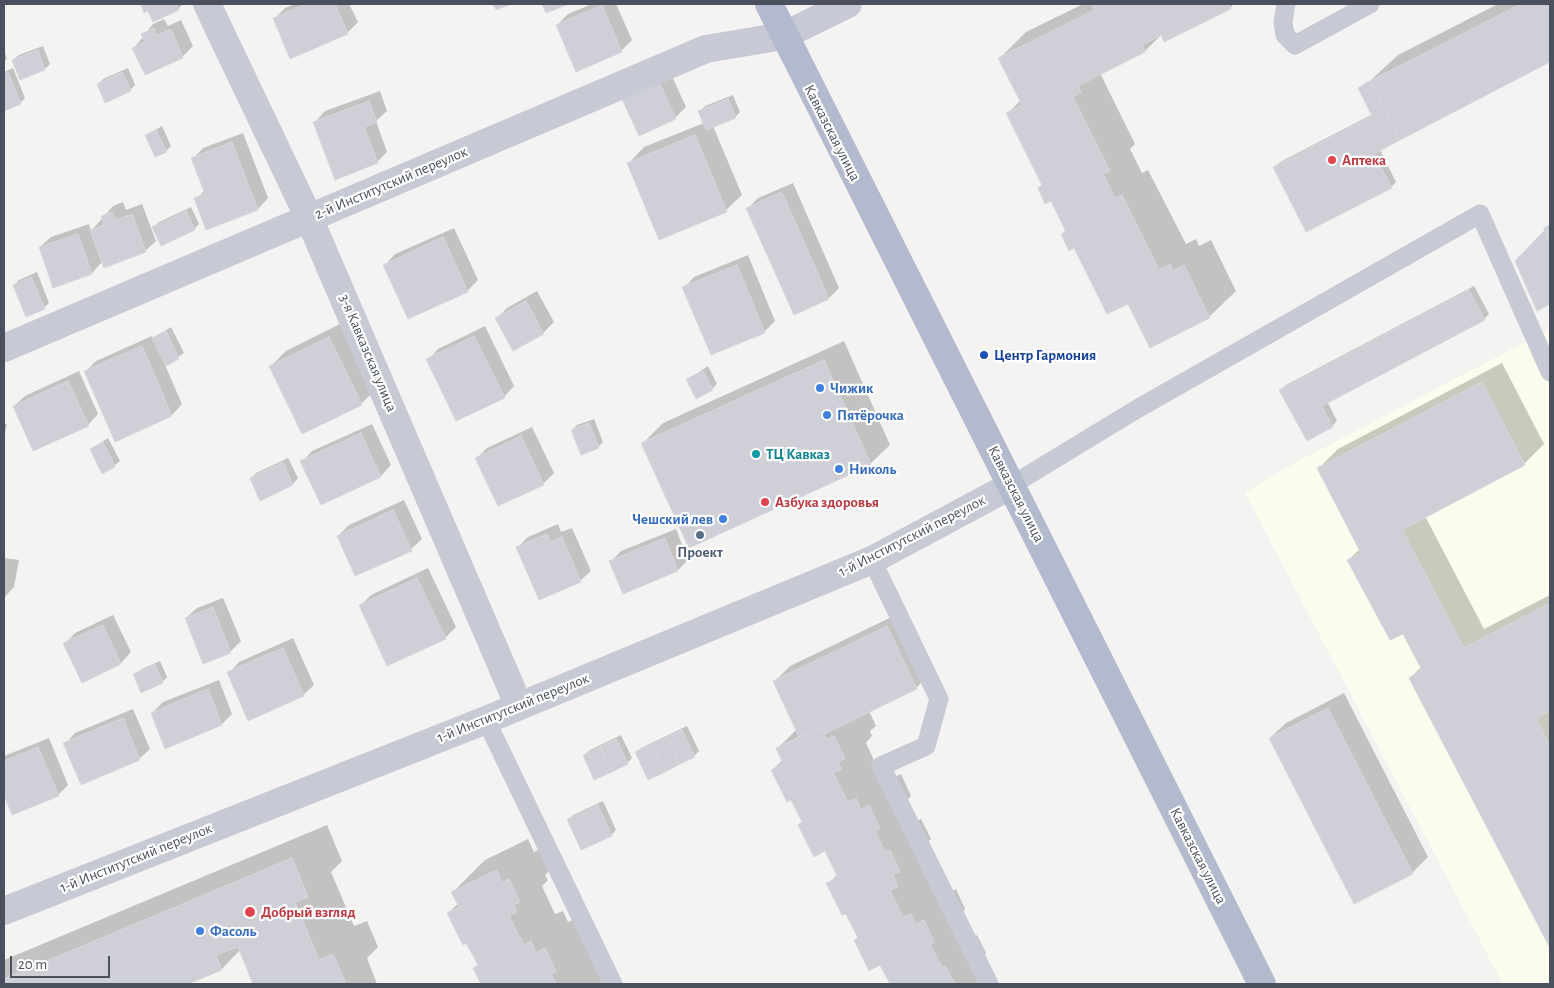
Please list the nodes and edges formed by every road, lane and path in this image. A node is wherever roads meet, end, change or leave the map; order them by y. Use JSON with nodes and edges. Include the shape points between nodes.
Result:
{"nodes":[{"id":1,"x":208,"y":4,"type":"edge"},
{"id":2,"x":768,"y":4,"type":"edge"},
{"id":3,"x":848,"y":4,"type":"edge"},
{"id":4,"x":1286,"y":4,"type":"edge"},
{"id":5,"x":1370,"y":4,"type":"edge"},
{"id":6,"x":783,"y":36,"type":"junction"},
{"id":7,"x":310,"y":218,"type":"junction"},
{"id":8,"x":4,"y":348,"type":"edge"},
{"id":9,"x":1550,"y":372,"type":"edge"},
{"id":10,"x":1012,"y":485,"type":"junction"},
{"id":11,"x":872,"y":560,"type":"junction"},
{"id":12,"x":519,"y":706,"type":"junction"},
{"id":13,"x":486,"y":720,"type":"junction"},
{"id":14,"x":4,"y":911,"type":"edge"},
{"id":15,"x":614,"y":984,"type":"edge"},
{"id":16,"x":989,"y":984,"type":"edge"},
{"id":17,"x":1262,"y":984,"type":"edge"}],
"edges":[{"from":1,"to":7,"type":"street","name":"3-я Кавказская улица"},
{"from":2,"to":6,"type":"main road","name":"Кавказская улица"},
{"from":3,"to":6,"type":"street","name":"2-й Институтский переулок"},
{"from":4,"to":5,"type":"lane","via":[[1285,34],[1294,45]]},
{"from":6,"to":7,"type":"street","name":"2-й Институтский переулок","via":[[706,50]]},
{"from":6,"to":10,"type":"main road","name":"Кавказская улица"},
{"from":7,"to":8,"type":"street","name":"2-й Институтский переулок"},
{"from":7,"to":12,"type":"street","name":"3-я Кавказская улица"},
{"from":9,"to":10,"type":"lane","via":[[1480,214],[1137,409]]},
{"from":10,"to":11,"type":"street","name":"1-й Институтский переулок"},
{"from":10,"to":17,"type":"main road","name":"Кавказская улица"},
{"from":11,"to":12,"type":"street","name":"1-й Институтский переулок"},
{"from":11,"to":16,"type":"lane","via":[[939,699],[926,746],[881,766]]},
{"from":12,"to":13,"type":"street","name":"1-й Институтский переулок"},
{"from":13,"to":14,"type":"street","name":"1-й Институтский переулок"},
{"from":13,"to":15,"type":"lane"}]}
